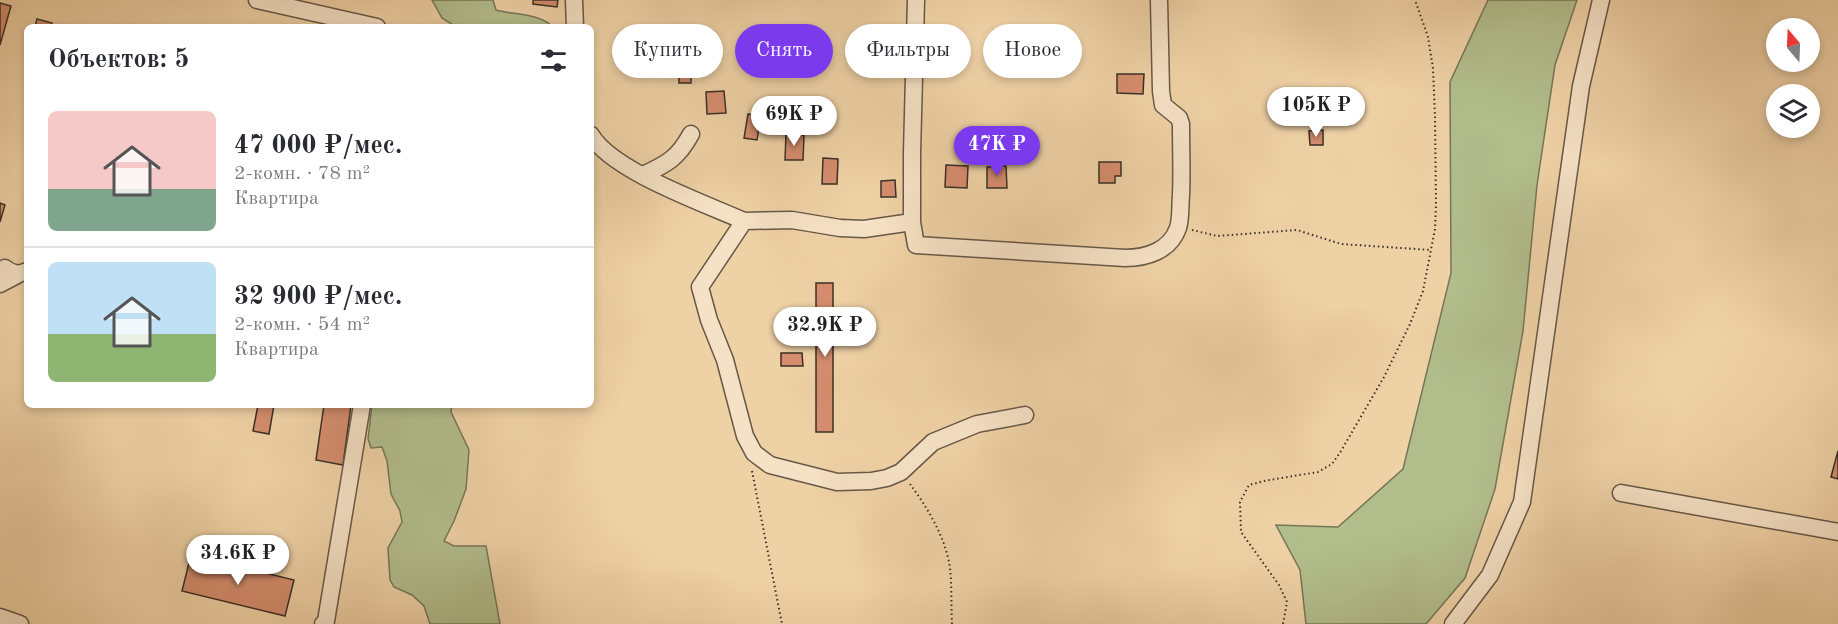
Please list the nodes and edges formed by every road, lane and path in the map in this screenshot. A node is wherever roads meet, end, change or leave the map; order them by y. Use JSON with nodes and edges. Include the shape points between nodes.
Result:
{"nodes":[{"id":1,"x":257,"y":0,"type":"edge"},
{"id":2,"x":574,"y":0,"type":"edge"},
{"id":3,"x":916,"y":0,"type":"edge"},
{"id":4,"x":1159,"y":0,"type":"edge"},
{"id":5,"x":1415,"y":0,"type":"edge"},
{"id":6,"x":1601,"y":0,"type":"edge"},
{"id":7,"x":364,"y":24,"type":"edge"},
{"id":8,"x":575,"y":24,"type":"edge"},
{"id":9,"x":691,"y":134,"type":"dead end"},
{"id":10,"x":594,"y":140,"type":"edge"},
{"id":11,"x":643,"y":176,"type":"junction"},
{"id":12,"x":744,"y":221,"type":"junction"},
{"id":13,"x":912,"y":222,"type":"junction"},
{"id":14,"x":1179,"y":227,"type":"junction"},
{"id":15,"x":1431,"y":250,"type":"junction"},
{"id":16,"x":17,"y":271,"type":"edge"},
{"id":17,"x":0,"y":284,"type":"edge"},
{"id":18,"x":362,"y":408,"type":"edge"},
{"id":19,"x":1024,"y":415,"type":"dead end"},
{"id":20,"x":752,"y":470,"type":"dead end"},
{"id":21,"x":901,"y":472,"type":"junction"},
{"id":22,"x":1621,"y":493,"type":"dead end"},
{"id":23,"x":1838,"y":532,"type":"edge"},
{"id":24,"x":0,"y":617,"type":"edge"},
{"id":25,"x":20,"y":624,"type":"edge"},
{"id":26,"x":323,"y":624,"type":"edge"},
{"id":27,"x":782,"y":624,"type":"edge"},
{"id":28,"x":952,"y":624,"type":"edge"},
{"id":29,"x":1283,"y":624,"type":"edge"},
{"id":30,"x":1453,"y":624,"type":"edge"}],
"edges":[{"from":1,"to":7,"type":"street"},
{"from":2,"to":8,"type":"street"},
{"from":3,"to":13,"type":"street"},
{"from":4,"to":14,"type":"street","via":[[1163,105],[1181,124]]},
{"from":5,"to":15,"type":"path","via":[[1428,37],[1433,68],[1436,205]]},
{"from":6,"to":30,"type":"street","via":[[1581,86],[1522,502],[1490,575]]},
{"from":9,"to":11,"type":"street","via":[[682,151]]},
{"from":10,"to":11,"type":"street","via":[[615,160]]},
{"from":11,"to":12,"type":"street"},
{"from":12,"to":13,"type":"street","via":[[792,220],[864,229]]},
{"from":12,"to":21,"type":"street","via":[[700,287],[745,436],[754,453],[770,465],[837,482],[871,481]]},
{"from":13,"to":14,"type":"street","via":[[916,245],[1125,258],[1158,252],[1173,239]]},
{"from":14,"to":15,"type":"path","via":[[1217,236],[1297,230],[1341,244]]},
{"from":15,"to":29,"type":"path","via":[[1423,291],[1410,324],[1384,377],[1332,464],[1317,472],[1249,485],[1240,502],[1241,532],[1280,585],[1287,602]]},
{"from":16,"to":17,"type":"street"},
{"from":18,"to":26,"type":"street"},
{"from":19,"to":21,"type":"street","via":[[977,424],[933,442]]},
{"from":20,"to":27,"type":"path"},
{"from":21,"to":28,"type":"path","via":[[922,500],[950,566]]},
{"from":22,"to":23,"type":"street"},
{"from":24,"to":25,"type":"street"}]}
